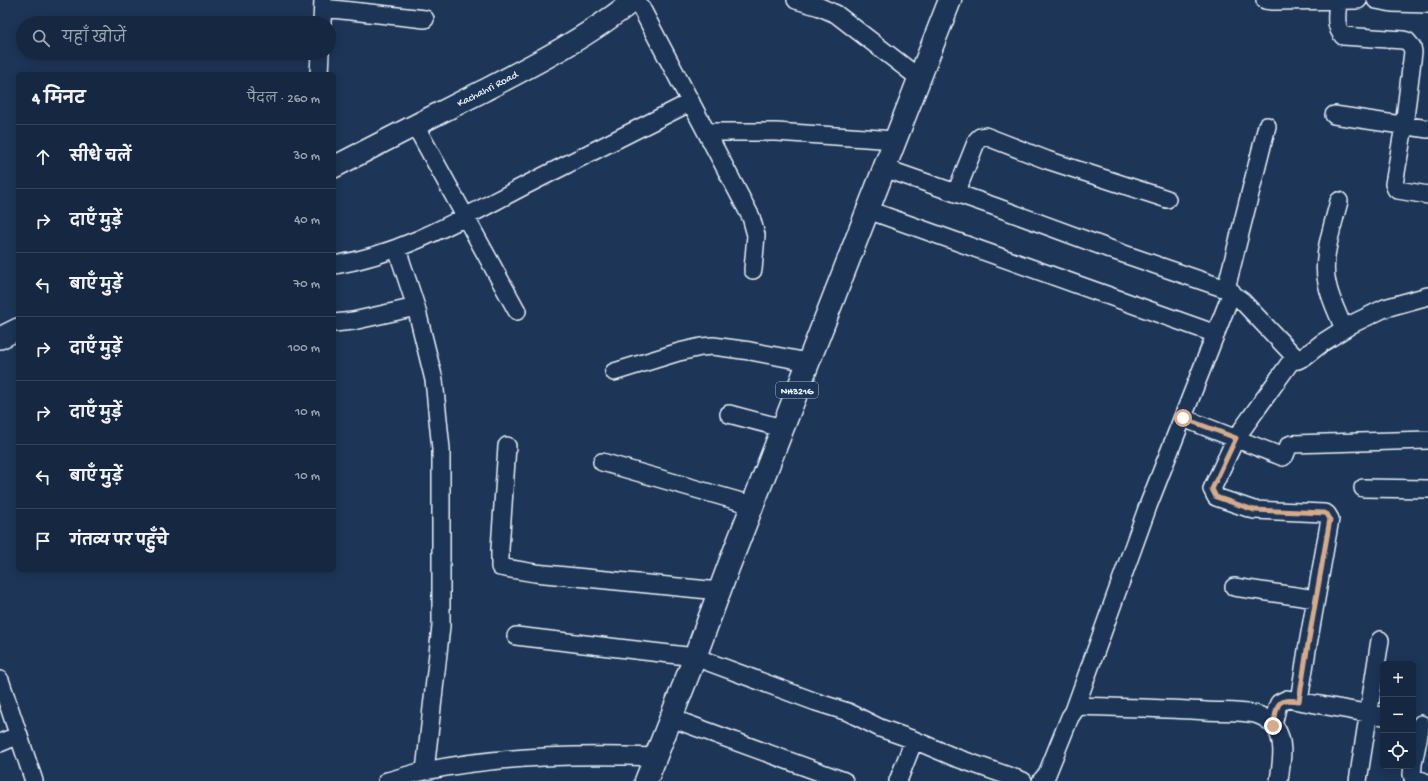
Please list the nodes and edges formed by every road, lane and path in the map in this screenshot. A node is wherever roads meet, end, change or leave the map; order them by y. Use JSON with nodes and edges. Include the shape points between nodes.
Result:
{"nodes":[{"id":1,"x":636,"y":0,"type":"edge"},
{"id":2,"x":796,"y":0,"type":"edge"},
{"id":3,"x":950,"y":0,"type":"edge"},
{"id":4,"x":1265,"y":0,"type":"edge"},
{"id":5,"x":1358,"y":0,"type":"edge"},
{"id":6,"x":1376,"y":0,"type":"edge"},
{"id":7,"x":1338,"y":1,"type":"edge"},
{"id":8,"x":1428,"y":4,"type":"edge"},
{"id":9,"x":323,"y":10,"type":"edge"},
{"id":10,"x":425,"y":19,"type":"dead end"},
{"id":11,"x":320,"y":60,"type":"edge"},
{"id":12,"x":319,"y":72,"type":"edge"},
{"id":13,"x":920,"y":78,"type":"junction"},
{"id":14,"x":692,"y":102,"type":"junction"},
{"id":15,"x":1334,"y":115,"type":"dead end"},
{"id":16,"x":415,"y":125,"type":"junction"},
{"id":17,"x":1267,"y":126,"type":"dead end"},
{"id":18,"x":1404,"y":126,"type":"junction"},
{"id":19,"x":1428,"y":129,"type":"edge"},
{"id":20,"x":707,"y":132,"type":"junction"},
{"id":21,"x":895,"y":140,"type":"junction"},
{"id":22,"x":336,"y":166,"type":"edge"},
{"id":23,"x":884,"y":168,"type":"junction"},
{"id":24,"x":956,"y":193,"type":"junction"},
{"id":25,"x":1428,"y":195,"type":"edge"},
{"id":26,"x":1167,"y":199,"type":"dead end"},
{"id":27,"x":1339,"y":201,"type":"dead end"},
{"id":28,"x":868,"y":210,"type":"junction"},
{"id":29,"x":466,"y":216,"type":"junction"},
{"id":30,"x":397,"y":249,"type":"junction"},
{"id":31,"x":336,"y":265,"type":"edge"},
{"id":32,"x":753,"y":270,"type":"dead end"},
{"id":33,"x":1229,"y":291,"type":"junction"},
{"id":34,"x":1428,"y":296,"type":"edge"},
{"id":35,"x":416,"y":307,"type":"junction"},
{"id":36,"x":517,"y":311,"type":"dead end"},
{"id":37,"x":336,"y":323,"type":"edge"},
{"id":38,"x":1344,"y":329,"type":"junction"},
{"id":39,"x":16,"y":330,"type":"edge"},
{"id":40,"x":1216,"y":334,"type":"junction"},
{"id":41,"x":0,"y":338,"type":"edge"},
{"id":42,"x":1294,"y":357,"type":"junction"},
{"id":43,"x":808,"y":362,"type":"junction"},
{"id":44,"x":614,"y":372,"type":"dead end"},
{"id":45,"x":729,"y":414,"type":"dead end"},
{"id":46,"x":1183,"y":418,"type":"junction"},
{"id":47,"x":782,"y":428,"type":"junction"},
{"id":48,"x":1236,"y":438,"type":"junction"},
{"id":49,"x":1428,"y":440,"type":"edge"},
{"id":50,"x":507,"y":446,"type":"dead end"},
{"id":51,"x":602,"y":462,"type":"dead end"},
{"id":52,"x":1363,"y":488,"type":"dead end"},
{"id":53,"x":1428,"y":489,"type":"edge"},
{"id":54,"x":752,"y":505,"type":"junction"},
{"id":55,"x":1234,"y":587,"type":"dead end"},
{"id":56,"x":719,"y":591,"type":"junction"},
{"id":57,"x":1316,"y":599,"type":"junction"},
{"id":58,"x":516,"y":636,"type":"dead end"},
{"id":59,"x":1380,"y":640,"type":"dead end"},
{"id":60,"x":695,"y":657,"type":"junction"},
{"id":61,"x":0,"y":680,"type":"edge"},
{"id":62,"x":1299,"y":701,"type":"junction"},
{"id":63,"x":1074,"y":711,"type":"junction"},
{"id":64,"x":1376,"y":715,"type":"edge"},
{"id":65,"x":671,"y":718,"type":"junction"},
{"id":66,"x":1421,"y":724,"type":"edge"},
{"id":67,"x":1273,"y":726,"type":"junction"},
{"id":68,"x":19,"y":735,"type":"junction"},
{"id":69,"x":914,"y":740,"type":"junction"},
{"id":70,"x":0,"y":743,"type":"edge"},
{"id":71,"x":1416,"y":750,"type":"edge"},
{"id":72,"x":655,"y":758,"type":"junction"},
{"id":73,"x":1413,"y":769,"type":"edge"},
{"id":74,"x":425,"y":771,"type":"junction"},
{"id":75,"x":821,"y":777,"type":"edge"},
{"id":76,"x":34,"y":781,"type":"edge"},
{"id":77,"x":387,"y":781,"type":"edge"},
{"id":78,"x":646,"y":781,"type":"edge"},
{"id":79,"x":844,"y":781,"type":"edge"},
{"id":80,"x":898,"y":781,"type":"edge"},
{"id":81,"x":1023,"y":781,"type":"edge"},
{"id":82,"x":1041,"y":781,"type":"edge"},
{"id":83,"x":1279,"y":781,"type":"edge"},
{"id":84,"x":1358,"y":781,"type":"edge"},
{"id":85,"x":1423,"y":781,"type":"edge"}],
"edges":[{"from":1,"to":14,"type":"street"},
{"from":1,"to":16,"type":"main road","name":"Kachahri Road","via":[[575,42]]},
{"from":2,"to":13,"type":"street","via":[[836,14]]},
{"from":3,"to":13,"type":"highway","number":"NH321G"},
{"from":4,"to":7,"type":"street"},
{"from":5,"to":7,"type":"street"},
{"from":6,"to":8,"type":"street"},
{"from":7,"to":18,"type":"street","via":[[1337,24],[1343,36],[1403,40],[1412,47]]},
{"from":9,"to":10,"type":"street"},
{"from":11,"to":12,"type":"street"},
{"from":13,"to":21,"type":"highway","number":"NH321G"},
{"from":14,"to":20,"type":"street"},
{"from":14,"to":29,"type":"street"},
{"from":15,"to":18,"type":"street"},
{"from":16,"to":22,"type":"main road","name":"Kachahri Road"},
{"from":16,"to":29,"type":"street"},
{"from":17,"to":33,"type":"street"},
{"from":18,"to":19,"type":"street"},
{"from":18,"to":25,"type":"street","via":[[1396,189]]},
{"from":20,"to":21,"type":"street","via":[[776,132]]},
{"from":20,"to":32,"type":"street","via":[[755,227]]},
{"from":21,"to":23,"type":"highway","number":"NH321G"},
{"from":23,"to":24,"type":"street"},
{"from":23,"to":28,"type":"highway","number":"NH321G"},
{"from":24,"to":26,"type":"street","via":[[977,140],[985,136],[1047,160]]},
{"from":24,"to":33,"type":"street"},
{"from":27,"to":38,"type":"street","via":[[1326,259],[1326,274],[1329,291]]},
{"from":28,"to":40,"type":"street"},
{"from":28,"to":43,"type":"highway","number":"NH321G"},
{"from":29,"to":30,"type":"street"},
{"from":29,"to":36,"type":"street"},
{"from":30,"to":31,"type":"street"},
{"from":30,"to":35,"type":"street"},
{"from":33,"to":40,"type":"street"},
{"from":33,"to":42,"type":"street","via":[[1242,301]]},
{"from":34,"to":38,"type":"street","via":[[1385,308]]},
{"from":35,"to":37,"type":"street"},
{"from":35,"to":74,"type":"street","via":[[434,380],[441,449],[441,626]]},
{"from":38,"to":42,"type":"street","via":[[1302,359]]},
{"from":39,"to":41,"type":"main road"},
{"from":40,"to":46,"type":"street"},
{"from":42,"to":48,"type":"street"},
{"from":43,"to":44,"type":"street","via":[[713,346],[680,352]]},
{"from":43,"to":47,"type":"highway","number":"NH321G"},
{"from":45,"to":47,"type":"street"},
{"from":46,"to":48,"type":"street"},
{"from":46,"to":63,"type":"street","via":[[1148,506]]},
{"from":47,"to":54,"type":"highway","number":"NH321G"},
{"from":48,"to":49,"type":"street","via":[[1282,457],[1292,444]]},
{"from":48,"to":57,"type":"street","via":[[1212,489],[1216,497],[1254,510],[1324,513],[1329,516],[1330,523]]},
{"from":50,"to":56,"type":"street","via":[[500,567],[535,573]]},
{"from":51,"to":54,"type":"street"},
{"from":52,"to":53,"type":"street"},
{"from":54,"to":56,"type":"highway","number":"NH321G"},
{"from":55,"to":57,"type":"street"},
{"from":56,"to":60,"type":"highway","number":"NH321G"},
{"from":57,"to":62,"type":"street"},
{"from":58,"to":60,"type":"street"},
{"from":59,"to":64,"type":"street"},
{"from":60,"to":65,"type":"highway","number":"NH321G"},
{"from":60,"to":69,"type":"street","via":[[848,712],[880,728]]},
{"from":61,"to":68,"type":"street"},
{"from":62,"to":64,"type":"street"},
{"from":62,"to":67,"type":"street","via":[[1287,699],[1279,703]]},
{"from":63,"to":67,"type":"street","via":[[1081,706],[1222,712],[1256,715],[1269,721]]},
{"from":63,"to":82,"type":"street","via":[[1047,774]]},
{"from":64,"to":84,"type":"street"},
{"from":65,"to":72,"type":"highway","number":"NH321G"},
{"from":65,"to":75,"type":"street"},
{"from":66,"to":71,"type":"street"},
{"from":67,"to":83,"type":"street","via":[[1282,750]]},
{"from":68,"to":70,"type":"street"},
{"from":68,"to":76,"type":"street"},
{"from":69,"to":80,"type":"street"},
{"from":69,"to":81,"type":"street"},
{"from":72,"to":74,"type":"street","via":[[612,755],[509,759]]},
{"from":72,"to":78,"type":"highway","number":"NH321G"},
{"from":73,"to":85,"type":"street","via":[[1413,778]]},
{"from":74,"to":77,"type":"street"},
{"from":75,"to":79,"type":"street"}]}
